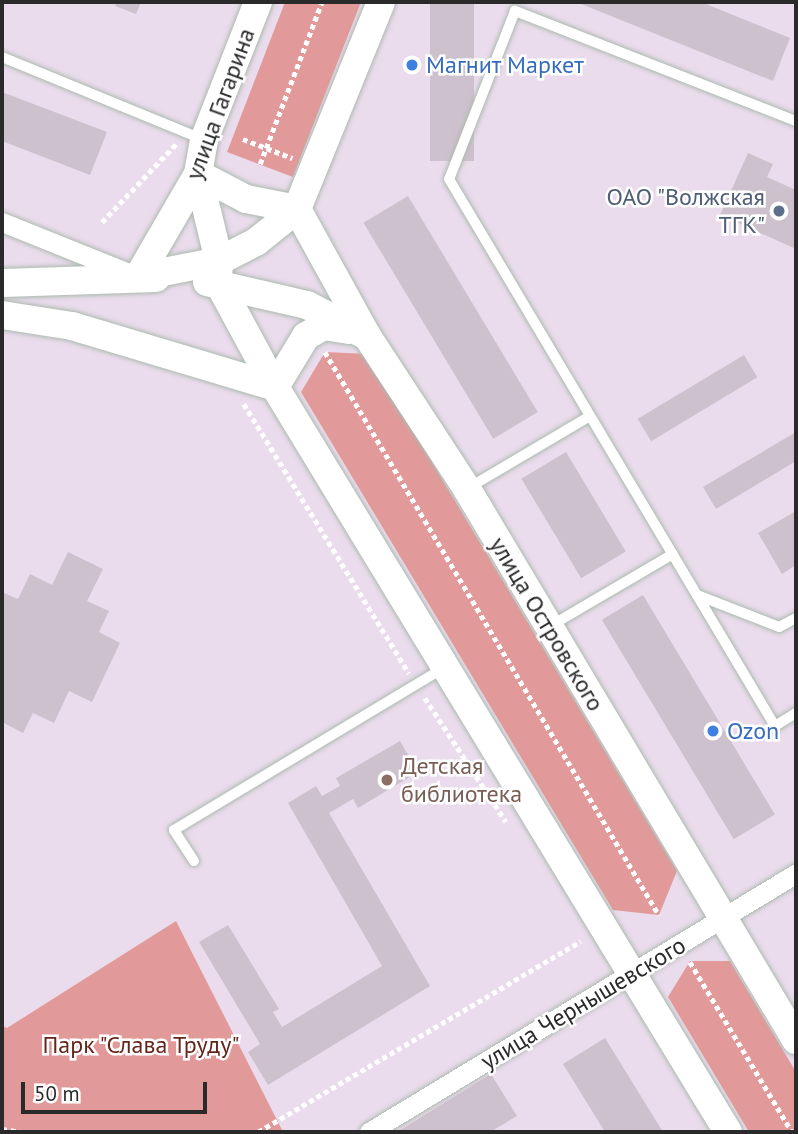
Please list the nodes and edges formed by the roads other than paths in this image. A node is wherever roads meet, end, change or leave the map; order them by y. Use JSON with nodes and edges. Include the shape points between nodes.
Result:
{"nodes":[{"id":1,"x":258,"y":2,"type":"edge"},
{"id":2,"x":382,"y":2,"type":"edge"},
{"id":3,"x":2,"y":57,"type":"edge"},
{"id":4,"x":796,"y":121,"type":"edge"},
{"id":5,"x":204,"y":140,"type":"junction"},
{"id":6,"x":198,"y":174,"type":"junction"},
{"id":7,"x":297,"y":209,"type":"junction"},
{"id":8,"x":2,"y":222,"type":"edge"},
{"id":9,"x":219,"y":272,"type":"junction"},
{"id":10,"x":138,"y":277,"type":"junction"},
{"id":11,"x":2,"y":283,"type":"edge"},
{"id":12,"x":2,"y":316,"type":"edge"},
{"id":13,"x":367,"y":336,"type":"junction"},
{"id":14,"x":275,"y":387,"type":"junction"},
{"id":15,"x":590,"y":416,"type":"junction"},
{"id":16,"x":467,"y":489,"type":"junction"},
{"id":17,"x":673,"y":554,"type":"junction"},
{"id":18,"x":696,"y":595,"type":"junction"},
{"id":19,"x":796,"y":618,"type":"edge"},
{"id":20,"x":549,"y":627,"type":"junction"},
{"id":21,"x":443,"y":669,"type":"junction"},
{"id":22,"x":796,"y":713,"type":"edge"},
{"id":23,"x":194,"y":861,"type":"dead end"},
{"id":24,"x":796,"y":873,"type":"edge"},
{"id":25,"x":722,"y":918,"type":"junction"},
{"id":26,"x":631,"y":973,"type":"junction"},
{"id":27,"x":794,"y":1030,"type":"edge"},
{"id":28,"x":369,"y":1132,"type":"edge"},
{"id":29,"x":728,"y":1132,"type":"edge"}],
"edges":[{"from":1,"to":5,"type":"main road","name":"улица Гагарина"},
{"from":2,"to":7,"type":"main road"},
{"from":3,"to":5,"type":"lane"},
{"from":4,"to":15,"type":"lane","via":[[515,11],[449,179]]},
{"from":5,"to":6,"type":"main road","name":"улица Гагарина"},
{"from":6,"to":7,"type":"main road","via":[[246,199]]},
{"from":6,"to":9,"type":"main road"},
{"from":6,"to":10,"type":"main road","name":"улица Гагарина"},
{"from":7,"to":9,"type":"main road"},
{"from":7,"to":13,"type":"main road","name":"улица Островского"},
{"from":8,"to":10,"type":"street"},
{"from":9,"to":10,"type":"main road"},
{"from":9,"to":13,"type":"main road","via":[[307,305]]},
{"from":9,"to":14,"type":"main road"},
{"from":10,"to":11,"type":"main road"},
{"from":12,"to":14,"type":"main road","via":[[72,326]]},
{"from":13,"to":14,"type":"main road","via":[[324,326],[296,348]]},
{"from":13,"to":16,"type":"main road","name":"улица Островского"},
{"from":14,"to":21,"type":"main road"},
{"from":15,"to":16,"type":"lane"},
{"from":15,"to":17,"type":"lane"},
{"from":16,"to":20,"type":"main road","name":"улица Островского"},
{"from":17,"to":18,"type":"lane"},
{"from":17,"to":20,"type":"lane"},
{"from":18,"to":19,"type":"lane","via":[[779,627]]},
{"from":18,"to":22,"type":"lane","via":[[775,726]]},
{"from":20,"to":25,"type":"main road","name":"улица Островского"},
{"from":21,"to":23,"type":"lane","via":[[174,830]]},
{"from":21,"to":26,"type":"main road"},
{"from":24,"to":25,"type":"street","name":"улица Чернышевского"},
{"from":25,"to":26,"type":"street","name":"улица Чернышевского"},
{"from":25,"to":27,"type":"main road","name":"улица Островского"},
{"from":26,"to":28,"type":"street","name":"улица Чернышевского"},
{"from":26,"to":29,"type":"main road"}]}
